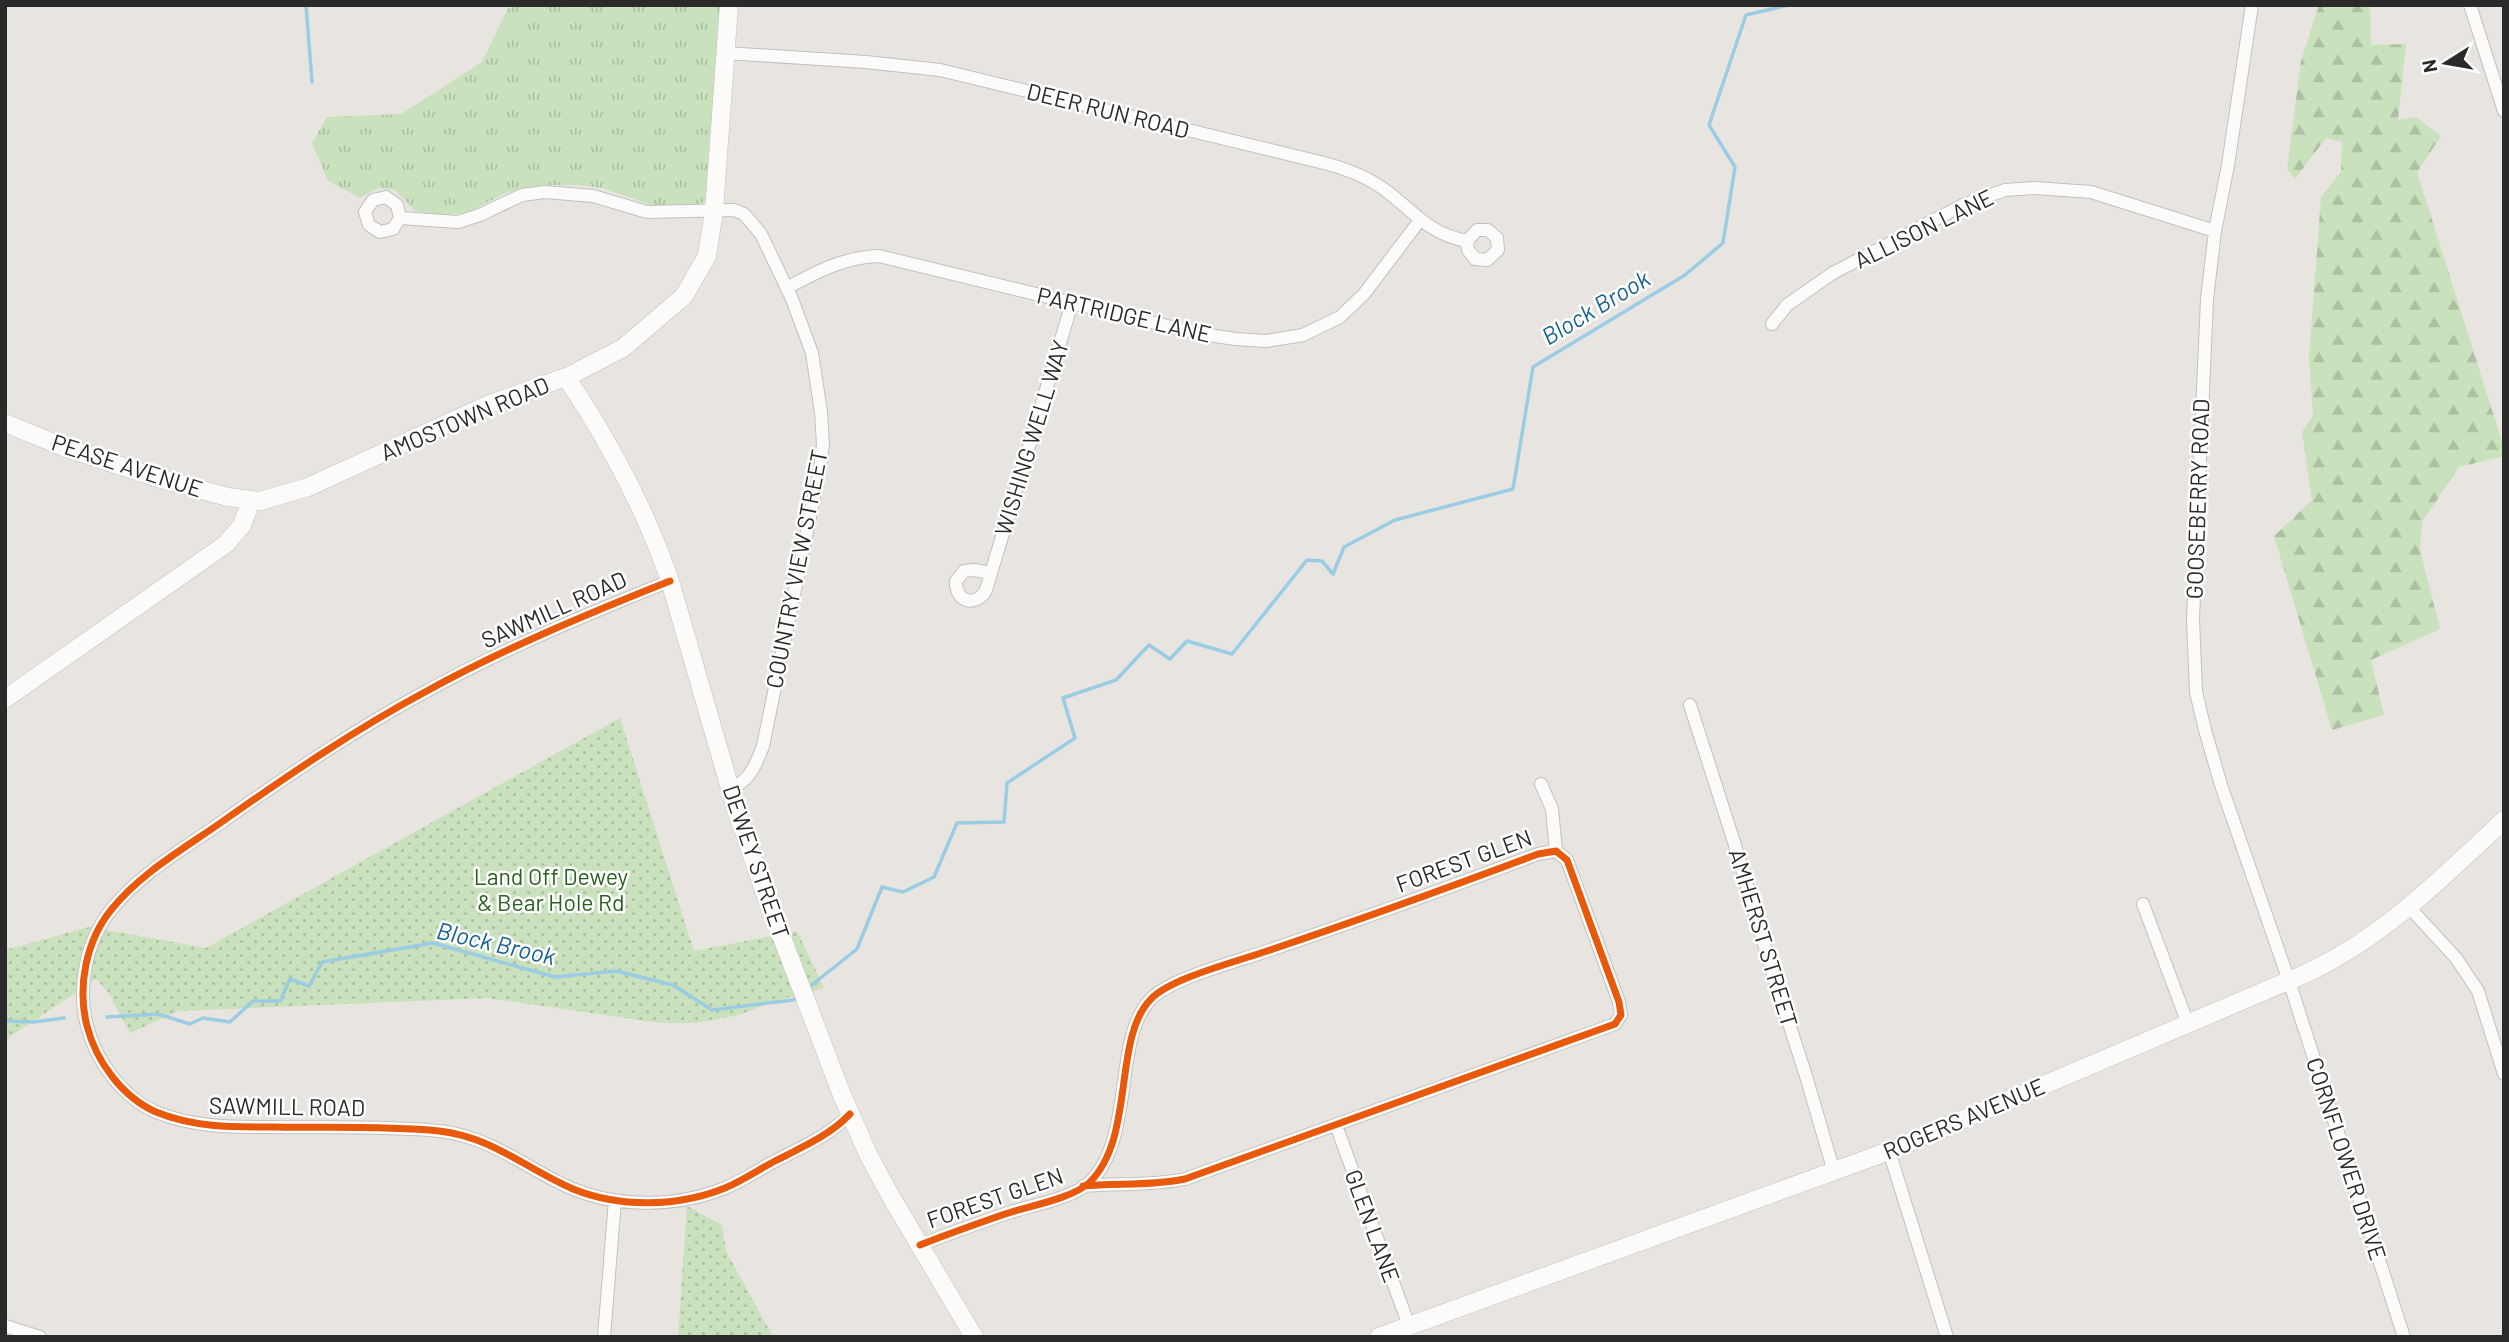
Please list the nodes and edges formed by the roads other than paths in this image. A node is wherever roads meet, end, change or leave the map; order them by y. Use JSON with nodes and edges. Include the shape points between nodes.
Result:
{"nodes":[{"id":1,"x":729,"y":5,"type":"edge"},
{"id":2,"x":2252,"y":5,"type":"edge"},
{"id":3,"x":2470,"y":5,"type":"edge"},
{"id":4,"x":725,"y":53,"type":"junction"},
{"id":5,"x":2504,"y":111,"type":"edge"},
{"id":6,"x":714,"y":211,"type":"junction"},
{"id":7,"x":400,"y":218,"type":"dead end"},
{"id":8,"x":1420,"y":220,"type":"junction"},
{"id":9,"x":2215,"y":232,"type":"junction"},
{"id":10,"x":1467,"y":241,"type":"dead end"},
{"id":11,"x":787,"y":288,"type":"junction"},
{"id":12,"x":1072,"y":303,"type":"junction"},
{"id":13,"x":1772,"y":324,"type":"dead end"},
{"id":14,"x":566,"y":377,"type":"junction"},
{"id":15,"x":5,"y":423,"type":"edge"},
{"id":16,"x":251,"y":501,"type":"junction"},
{"id":17,"x":991,"y":573,"type":"dead end"},
{"id":18,"x":670,"y":581,"type":"junction"},
{"id":19,"x":5,"y":699,"type":"edge"},
{"id":20,"x":1690,"y":705,"type":"dead end"},
{"id":21,"x":1541,"y":784,"type":"dead end"},
{"id":22,"x":729,"y":789,"type":"junction"},
{"id":23,"x":2504,"y":820,"type":"edge"},
{"id":24,"x":1556,"y":852,"type":"junction"},
{"id":25,"x":2143,"y":904,"type":"dead end"},
{"id":26,"x":2409,"y":907,"type":"junction"},
{"id":27,"x":2289,"y":981,"type":"junction"},
{"id":28,"x":2188,"y":1024,"type":"junction"},
{"id":29,"x":2504,"y":1074,"type":"edge"},
{"id":30,"x":850,"y":1114,"type":"junction"},
{"id":31,"x":1336,"y":1125,"type":"junction"},
{"id":32,"x":1889,"y":1151,"type":"junction"},
{"id":33,"x":1834,"y":1172,"type":"junction"},
{"id":34,"x":1083,"y":1186,"type":"junction"},
{"id":35,"x":615,"y":1200,"type":"junction"},
{"id":36,"x":920,"y":1245,"type":"junction"},
{"id":37,"x":5,"y":1326,"type":"edge"},
{"id":38,"x":1409,"y":1326,"type":"junction"},
{"id":39,"x":40,"y":1337,"type":"edge"},
{"id":40,"x":604,"y":1337,"type":"edge"},
{"id":41,"x":974,"y":1337,"type":"edge"},
{"id":42,"x":1379,"y":1337,"type":"edge"},
{"id":43,"x":1947,"y":1337,"type":"edge"},
{"id":44,"x":2404,"y":1337,"type":"edge"}],
"edges":[{"from":1,"to":4,"type":"main road","name":"AMOSTOWN ROAD"},
{"from":2,"to":9,"type":"street","name":"GOOSEBERRY ROAD"},
{"from":3,"to":5,"type":"street"},
{"from":4,"to":6,"type":"main road","name":"AMOSTOWN ROAD"},
{"from":4,"to":8,"type":"street","name":"DEER RUN ROAD","via":[[940,70],[1335,166],[1378,185]]},
{"from":6,"to":7,"type":"street","name":"COUNTRY VIEW STREET","via":[[647,212],[593,196],[545,192],[522,195],[458,222]]},
{"from":6,"to":11,"type":"street","name":"COUNTRY VIEW STREET","via":[[734,211],[750,220]]},
{"from":6,"to":14,"type":"main road","name":"AMOSTOWN ROAD","via":[[708,256],[684,296],[623,348]]},
{"from":8,"to":10,"type":"street","name":"DEER RUN ROAD","via":[[1444,235]]},
{"from":8,"to":12,"type":"street","name":"PARTRIDGE LANE","via":[[1351,307],[1328,324],[1291,338],[1219,338]]},
{"from":9,"to":13,"type":"street","name":"ALLISON LANE","via":[[2091,192],[2005,190],[1963,205],[1833,273],[1787,305]]},
{"from":9,"to":27,"type":"street","name":"GOOSEBERRY ROAD","via":[[2203,368],[2193,619],[2195,678],[2215,767]]},
{"from":11,"to":12,"type":"street","name":"PARTRIDGE LANE","via":[[837,263],[879,256]]},
{"from":11,"to":22,"type":"street","name":"COUNTRY VIEW STREET","via":[[817,375],[822,456],[762,746],[751,773]]},
{"from":12,"to":17,"type":"street","name":"WISHING WELL WAY"},
{"from":14,"to":16,"type":"main road","name":"AMOSTOWN ROAD","via":[[490,404],[308,487]]},
{"from":14,"to":18,"type":"main road","name":"DEWEY STREET","via":[[624,473]]},
{"from":15,"to":16,"type":"main road","name":"PEASE AVENUE","via":[[131,470]]},
{"from":16,"to":19,"type":"main road","via":[[242,525],[226,544]]},
{"from":18,"to":22,"type":"main road","name":"DEWEY STREET"},
{"from":18,"to":35,"type":"street","name":"SAWMILL ROAD","via":[[428,690],[246,805],[150,872],[121,898],[98,930],[84,979],[86,1023],[103,1062],[131,1097],[159,1113],[215,1126],[460,1134],[510,1154],[574,1189]]},
{"from":20,"to":33,"type":"street","name":"AMHERST STREET"},
{"from":21,"to":24,"type":"street","via":[[1552,809]]},
{"from":22,"to":30,"type":"main road","name":"DEWEY STREET"},
{"from":23,"to":26,"type":"main road","name":"ROGERS AVENUE"},
{"from":24,"to":31,"type":"street","name":"FOREST GLEN","via":[[1567,860],[1578,887],[1619,1002],[1618,1021]]},
{"from":24,"to":34,"type":"street","name":"FOREST GLEN","via":[[1538,854],[1159,992],[1146,1005],[1133,1034],[1111,1144]]},
{"from":25,"to":28,"type":"street"},
{"from":26,"to":27,"type":"main road","name":"ROGERS AVENUE","via":[[2352,950]]},
{"from":26,"to":29,"type":"street","via":[[2479,991]]},
{"from":27,"to":28,"type":"main road","name":"ROGERS AVENUE"},
{"from":27,"to":44,"type":"street","name":"CORNFLOWER DRIVE"},
{"from":28,"to":32,"type":"main road","name":"ROGERS AVENUE"},
{"from":30,"to":35,"type":"street","name":"SAWMILL ROAD","via":[[830,1133],[718,1191],[668,1202]]},
{"from":30,"to":36,"type":"main road","name":"DEWEY STREET"},
{"from":31,"to":34,"type":"street","name":"FOREST GLEN","via":[[1185,1179]]},
{"from":31,"to":38,"type":"street","name":"GLEN LANE"},
{"from":32,"to":33,"type":"main road","name":"ROGERS AVENUE"},
{"from":32,"to":43,"type":"street"},
{"from":33,"to":38,"type":"main road","name":"ROGERS AVENUE"},
{"from":34,"to":36,"type":"street","name":"FOREST GLEN"},
{"from":35,"to":40,"type":"street"},
{"from":36,"to":41,"type":"main road","name":"DEWEY STREET"},
{"from":37,"to":39,"type":"street"},
{"from":38,"to":42,"type":"main road","name":"ROGERS AVENUE"}]}
